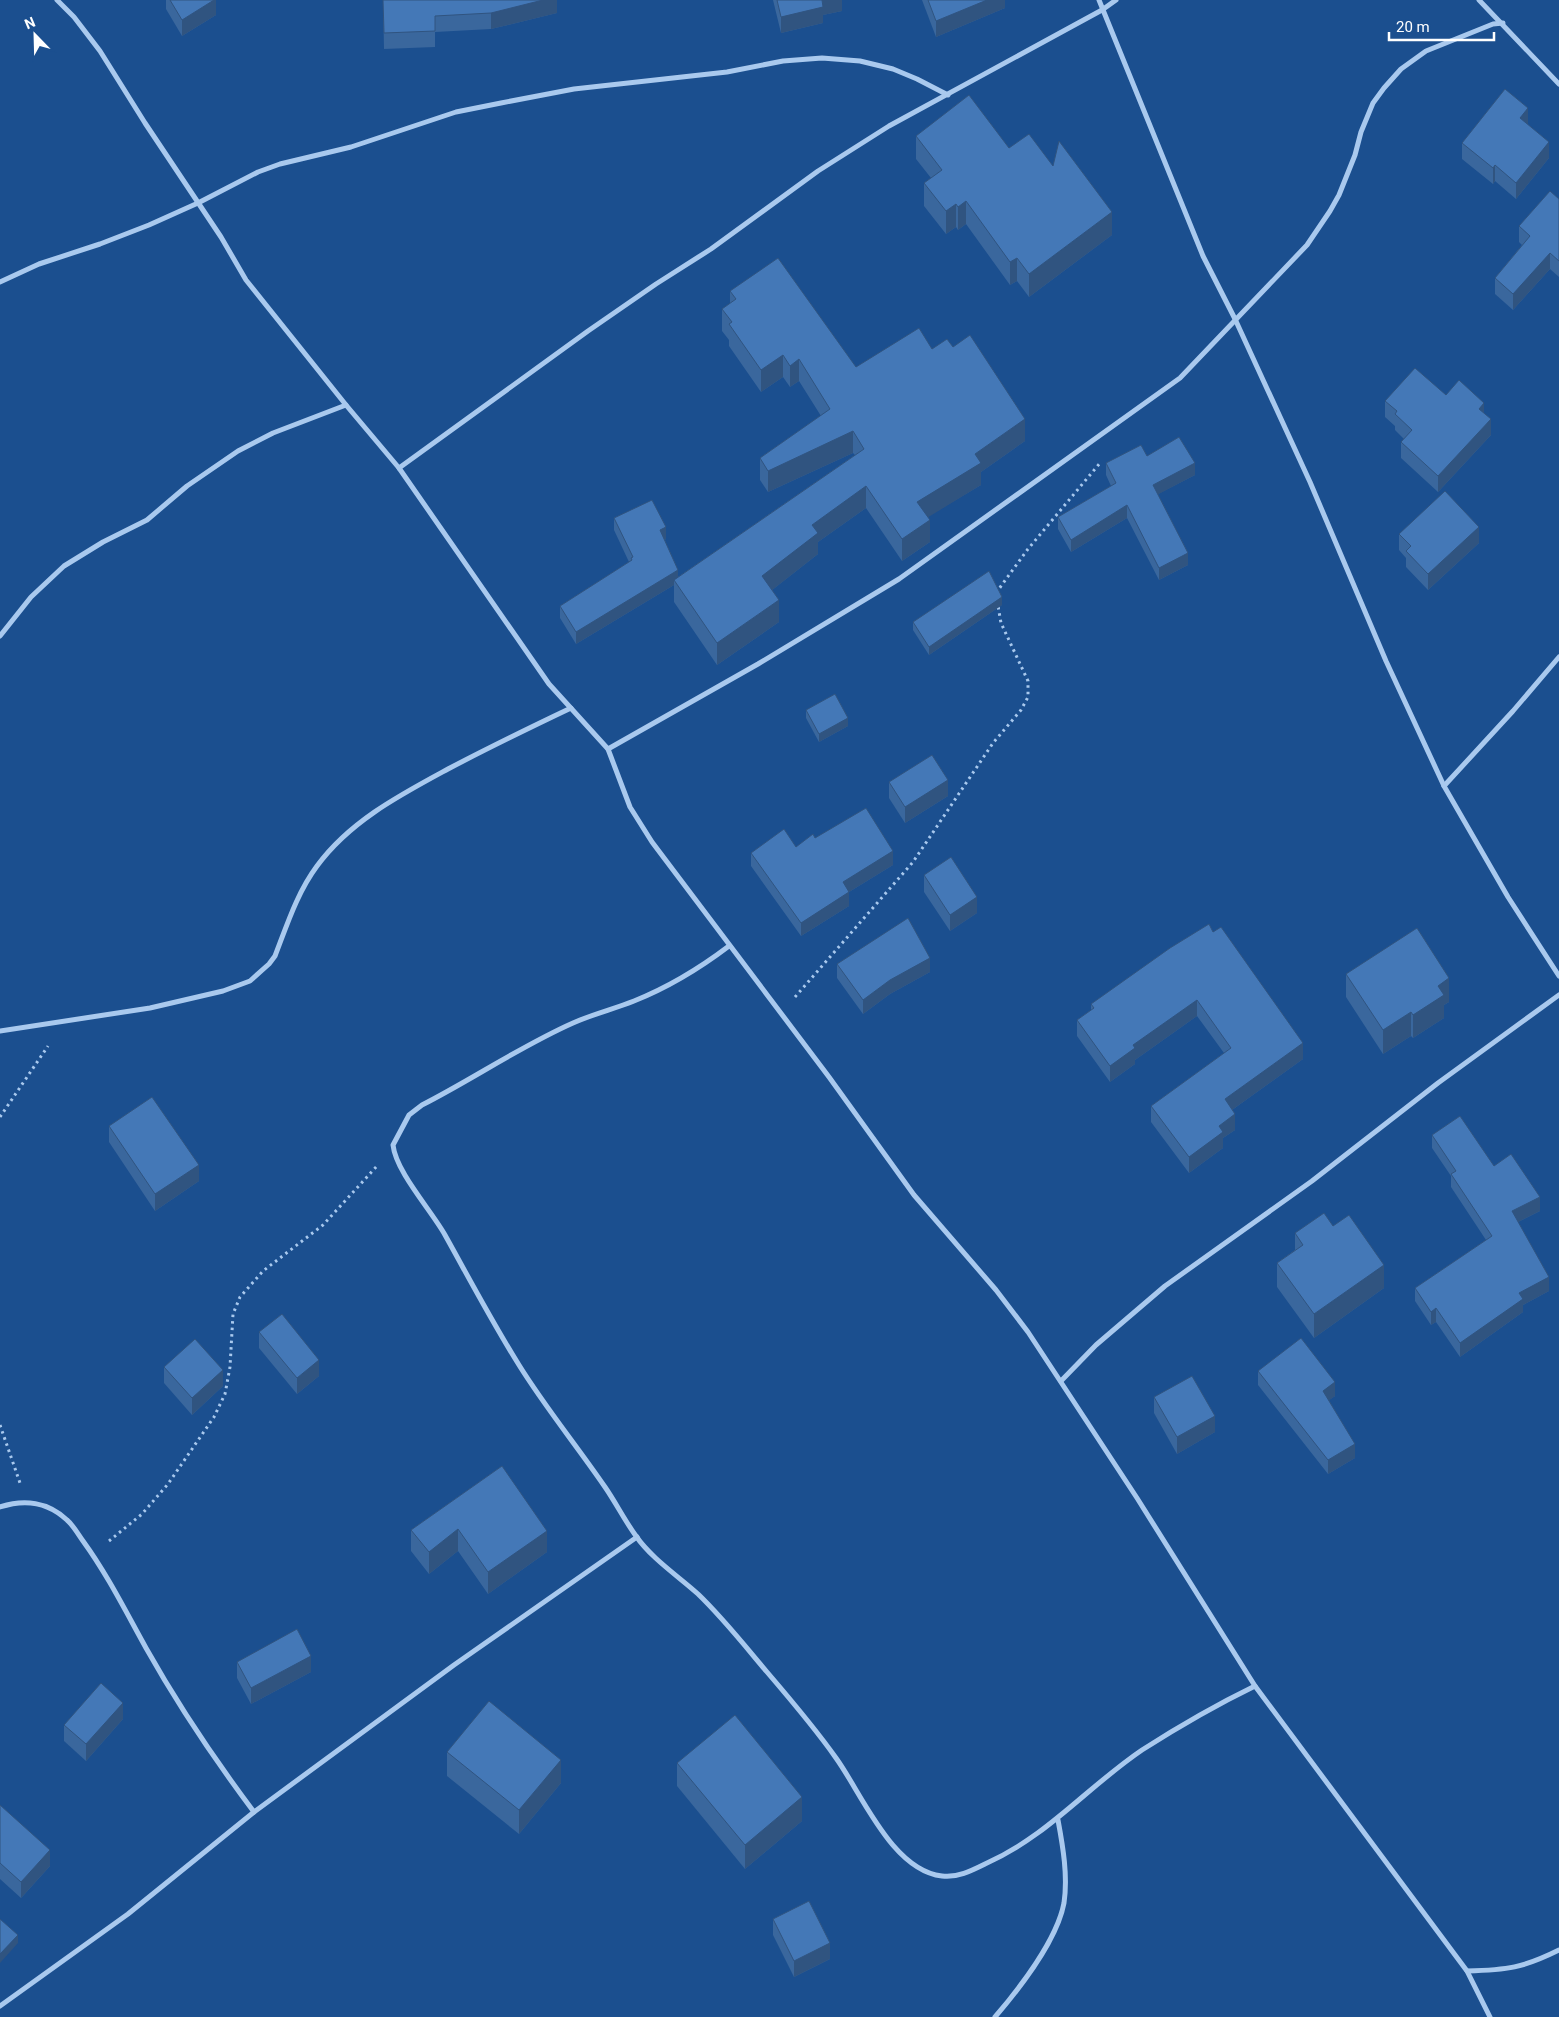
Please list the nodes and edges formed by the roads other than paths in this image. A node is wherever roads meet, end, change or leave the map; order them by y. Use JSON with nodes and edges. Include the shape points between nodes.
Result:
{"nodes":[{"id":1,"x":57,"y":0,"type":"edge"},
{"id":2,"x":1099,"y":0,"type":"edge"},
{"id":3,"x":1116,"y":0,"type":"edge"},
{"id":4,"x":1479,"y":0,"type":"edge"},
{"id":5,"x":1102,"y":10,"type":"junction"},
{"id":6,"x":1503,"y":23,"type":"junction"},
{"id":7,"x":1559,"y":84,"type":"edge"},
{"id":8,"x":948,"y":95,"type":"junction"},
{"id":9,"x":198,"y":203,"type":"junction"},
{"id":10,"x":0,"y":282,"type":"edge"},
{"id":11,"x":1235,"y":318,"type":"junction"},
{"id":12,"x":346,"y":405,"type":"junction"},
{"id":13,"x":399,"y":468,"type":"junction"},
{"id":14,"x":0,"y":636,"type":"edge"},
{"id":15,"x":1559,"y":657,"type":"edge"},
{"id":16,"x":571,"y":708,"type":"junction"},
{"id":17,"x":608,"y":749,"type":"junction"},
{"id":18,"x":1444,"y":786,"type":"junction"},
{"id":19,"x":729,"y":946,"type":"junction"},
{"id":20,"x":1559,"y":976,"type":"edge"},
{"id":21,"x":1559,"y":995,"type":"edge"},
{"id":22,"x":0,"y":1031,"type":"edge"},
{"id":23,"x":1061,"y":1381,"type":"junction"},
{"id":24,"x":0,"y":1506,"type":"edge"},
{"id":25,"x":637,"y":1538,"type":"junction"},
{"id":26,"x":1255,"y":1686,"type":"junction"},
{"id":27,"x":254,"y":1812,"type":"junction"},
{"id":28,"x":1058,"y":1820,"type":"junction"},
{"id":29,"x":1559,"y":1950,"type":"edge"},
{"id":30,"x":1468,"y":1971,"type":"junction"},
{"id":31,"x":0,"y":2006,"type":"edge"},
{"id":32,"x":995,"y":2017,"type":"edge"},
{"id":33,"x":1490,"y":2017,"type":"edge"}],
"edges":[{"from":1,"to":9,"type":"street","via":[[100,51]]},
{"from":2,"to":5,"type":"street"},
{"from":3,"to":5,"type":"street"},
{"from":4,"to":6,"type":"street"},
{"from":5,"to":8,"type":"street"},
{"from":5,"to":11,"type":"street","via":[[1203,256]]},
{"from":6,"to":7,"type":"street"},
{"from":6,"to":11,"type":"street","via":[[1426,51],[1401,69],[1373,103],[1356,155],[1330,211],[1307,245]]},
{"from":8,"to":9,"type":"street","via":[[893,69],[860,61],[822,58],[574,89],[456,112],[351,147],[280,164]]},
{"from":8,"to":13,"type":"street","via":[[889,126],[818,171]]},
{"from":9,"to":10,"type":"street"},
{"from":9,"to":12,"type":"street","via":[[246,280]]},
{"from":11,"to":17,"type":"street","via":[[1180,378],[899,579]]},
{"from":11,"to":18,"type":"street"},
{"from":12,"to":13,"type":"street"},
{"from":12,"to":14,"type":"street","via":[[273,434],[238,452],[187,486],[147,520],[64,566],[31,597]]},
{"from":13,"to":16,"type":"street","via":[[544,677]]},
{"from":15,"to":18,"type":"street"},
{"from":16,"to":17,"type":"street"},
{"from":16,"to":22,"type":"street","via":[[500,741],[361,820],[336,842],[317,866],[303,888],[275,956],[250,981],[223,991],[158,1006]]},
{"from":17,"to":19,"type":"street","via":[[630,807]]},
{"from":18,"to":20,"type":"street","via":[[1508,897]]},
{"from":19,"to":23,"type":"street","via":[[830,1077],[914,1195],[996,1290]]},
{"from":19,"to":25,"type":"street","via":[[679,980],[633,1002],[574,1022],[422,1105],[409,1115],[393,1145],[399,1165],[443,1232],[520,1367],[606,1488]]},
{"from":21,"to":23,"type":"street","via":[[1166,1286],[1096,1345]]},
{"from":23,"to":26,"type":"street"},
{"from":24,"to":27,"type":"street","via":[[27,1502],[44,1505],[68,1520],[92,1553],[168,1685],[227,1777]]},
{"from":25,"to":27,"type":"street","via":[[454,1665]]},
{"from":25,"to":28,"type":"street","via":[[699,1595],[810,1723],[838,1760],[883,1833],[909,1861],[935,1875],[964,1874],[1006,1855]]},
{"from":26,"to":28,"type":"street","via":[[1143,1750],[1111,1773]]},
{"from":26,"to":30,"type":"street"},
{"from":27,"to":31,"type":"street","via":[[128,1914]]},
{"from":28,"to":32,"type":"street","via":[[1066,1878],[1064,1904],[1056,1927],[1024,1983]]},
{"from":29,"to":30,"type":"street","via":[[1527,1965]]},
{"from":30,"to":33,"type":"street"}]}
